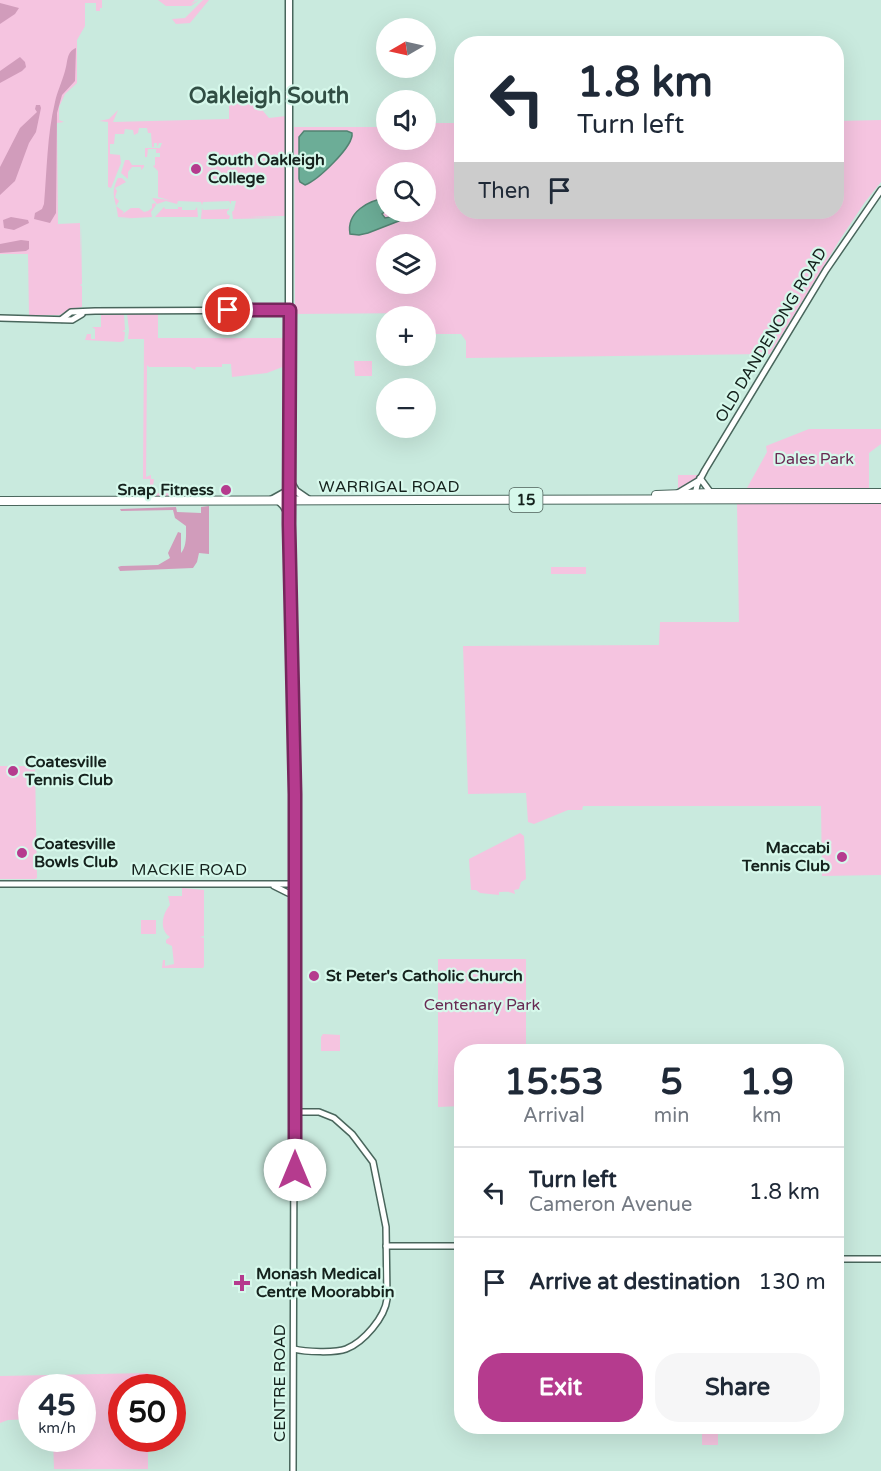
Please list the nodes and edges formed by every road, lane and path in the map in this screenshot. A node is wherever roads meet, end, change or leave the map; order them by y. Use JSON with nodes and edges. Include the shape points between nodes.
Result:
{"nodes":[{"id":1,"x":289,"y":0,"type":"edge"},
{"id":2,"x":881,"y":190,"type":"edge"},
{"id":3,"x":290,"y":310,"type":"junction"},
{"id":4,"x":0,"y":318,"type":"edge"},
{"id":5,"x":289,"y":478,"type":"junction"},
{"id":6,"x":700,"y":479,"type":"junction"},
{"id":7,"x":289,"y":490,"type":"junction"},
{"id":8,"x":711,"y":493,"type":"junction"},
{"id":9,"x":881,"y":493,"type":"edge"},
{"id":10,"x":675,"y":494,"type":"junction"},
{"id":11,"x":695,"y":496,"type":"junction"},
{"id":12,"x":634,"y":499,"type":"junction"},
{"id":13,"x":881,"y":499,"type":"edge"},
{"id":14,"x":273,"y":500,"type":"junction"},
{"id":15,"x":289,"y":500,"type":"junction"},
{"id":16,"x":308,"y":500,"type":"junction"},
{"id":17,"x":0,"y":501,"type":"edge"},
{"id":18,"x":289,"y":518,"type":"junction"},
{"id":19,"x":0,"y":884,"type":"edge"},
{"id":20,"x":270,"y":884,"type":"junction"},
{"id":21,"x":295,"y":884,"type":"junction"},
{"id":22,"x":295,"y":893,"type":"junction"},
{"id":23,"x":295,"y":1112,"type":"junction"},
{"id":24,"x":386,"y":1245,"type":"junction"},
{"id":25,"x":454,"y":1246,"type":"edge"},
{"id":26,"x":844,"y":1259,"type":"edge"},
{"id":27,"x":881,"y":1259,"type":"edge"},
{"id":28,"x":294,"y":1349,"type":"junction"},
{"id":29,"x":294,"y":1471,"type":"edge"}],
"edges":[{"from":1,"to":3,"type":"main road","name":"CENTRE ROAD"},
{"from":2,"to":6,"type":"main road","name":"OLD DANDENONG ROAD","via":[[826,270]]},
{"from":3,"to":4,"type":"main road","via":[[94,311],[62,319]]},
{"from":3,"to":5,"type":"main road","name":"CENTRE ROAD"},
{"from":5,"to":7,"type":"main road","name":"CENTRE ROAD"},
{"from":5,"to":16,"type":"main road"},
{"from":6,"to":8,"type":"main road"},
{"from":6,"to":10,"type":"main road"},
{"from":6,"to":11,"type":"main road","name":"OLD DANDENONG ROAD"},
{"from":7,"to":14,"type":"main road"},
{"from":7,"to":15,"type":"main road","name":"CENTRE ROAD"},
{"from":8,"to":9,"type":"highway","name":"WARRIGAL ROAD","number":"15"},
{"from":8,"to":11,"type":"highway","name":"WARRIGAL ROAD","number":"15"},
{"from":10,"to":11,"type":"highway","name":"WARRIGAL ROAD","number":"15"},
{"from":10,"to":12,"type":"highway","name":"WARRIGAL ROAD","number":"15"},
{"from":11,"to":12,"type":"highway","name":"WARRIGAL ROAD","number":"15"},
{"from":11,"to":13,"type":"highway","name":"WARRIGAL ROAD","number":"15"},
{"from":12,"to":16,"type":"highway","name":"WARRIGAL ROAD","number":"15"},
{"from":14,"to":15,"type":"highway","name":"WARRIGAL ROAD","number":"15"},
{"from":14,"to":17,"type":"highway","name":"WARRIGAL ROAD","number":"15"},
{"from":14,"to":18,"type":"main road","via":[[284,506]]},
{"from":15,"to":16,"type":"highway","name":"WARRIGAL ROAD","number":"15"},
{"from":15,"to":18,"type":"main road","name":"CENTRE ROAD"},
{"from":16,"to":18,"type":"main road","via":[[295,506]]},
{"from":18,"to":21,"type":"main road","name":"CENTRE ROAD"},
{"from":19,"to":20,"type":"main road","name":"MACKIE ROAD"},
{"from":20,"to":21,"type":"main road","name":"MACKIE ROAD"},
{"from":20,"to":22,"type":"main road","name":"MACKIE ROAD"},
{"from":21,"to":22,"type":"main road","name":"CENTRE ROAD"},
{"from":22,"to":23,"type":"main road","name":"CENTRE ROAD"},
{"from":23,"to":24,"type":"main road","via":[[319,1112],[332,1118],[371,1163]]},
{"from":23,"to":28,"type":"main road","name":"CENTRE ROAD"},
{"from":24,"to":25,"type":"main road"},
{"from":24,"to":28,"type":"main road","via":[[387,1299],[378,1321],[348,1348]]},
{"from":26,"to":27,"type":"main road"},
{"from":28,"to":29,"type":"main road","name":"CENTRE ROAD"}]}
